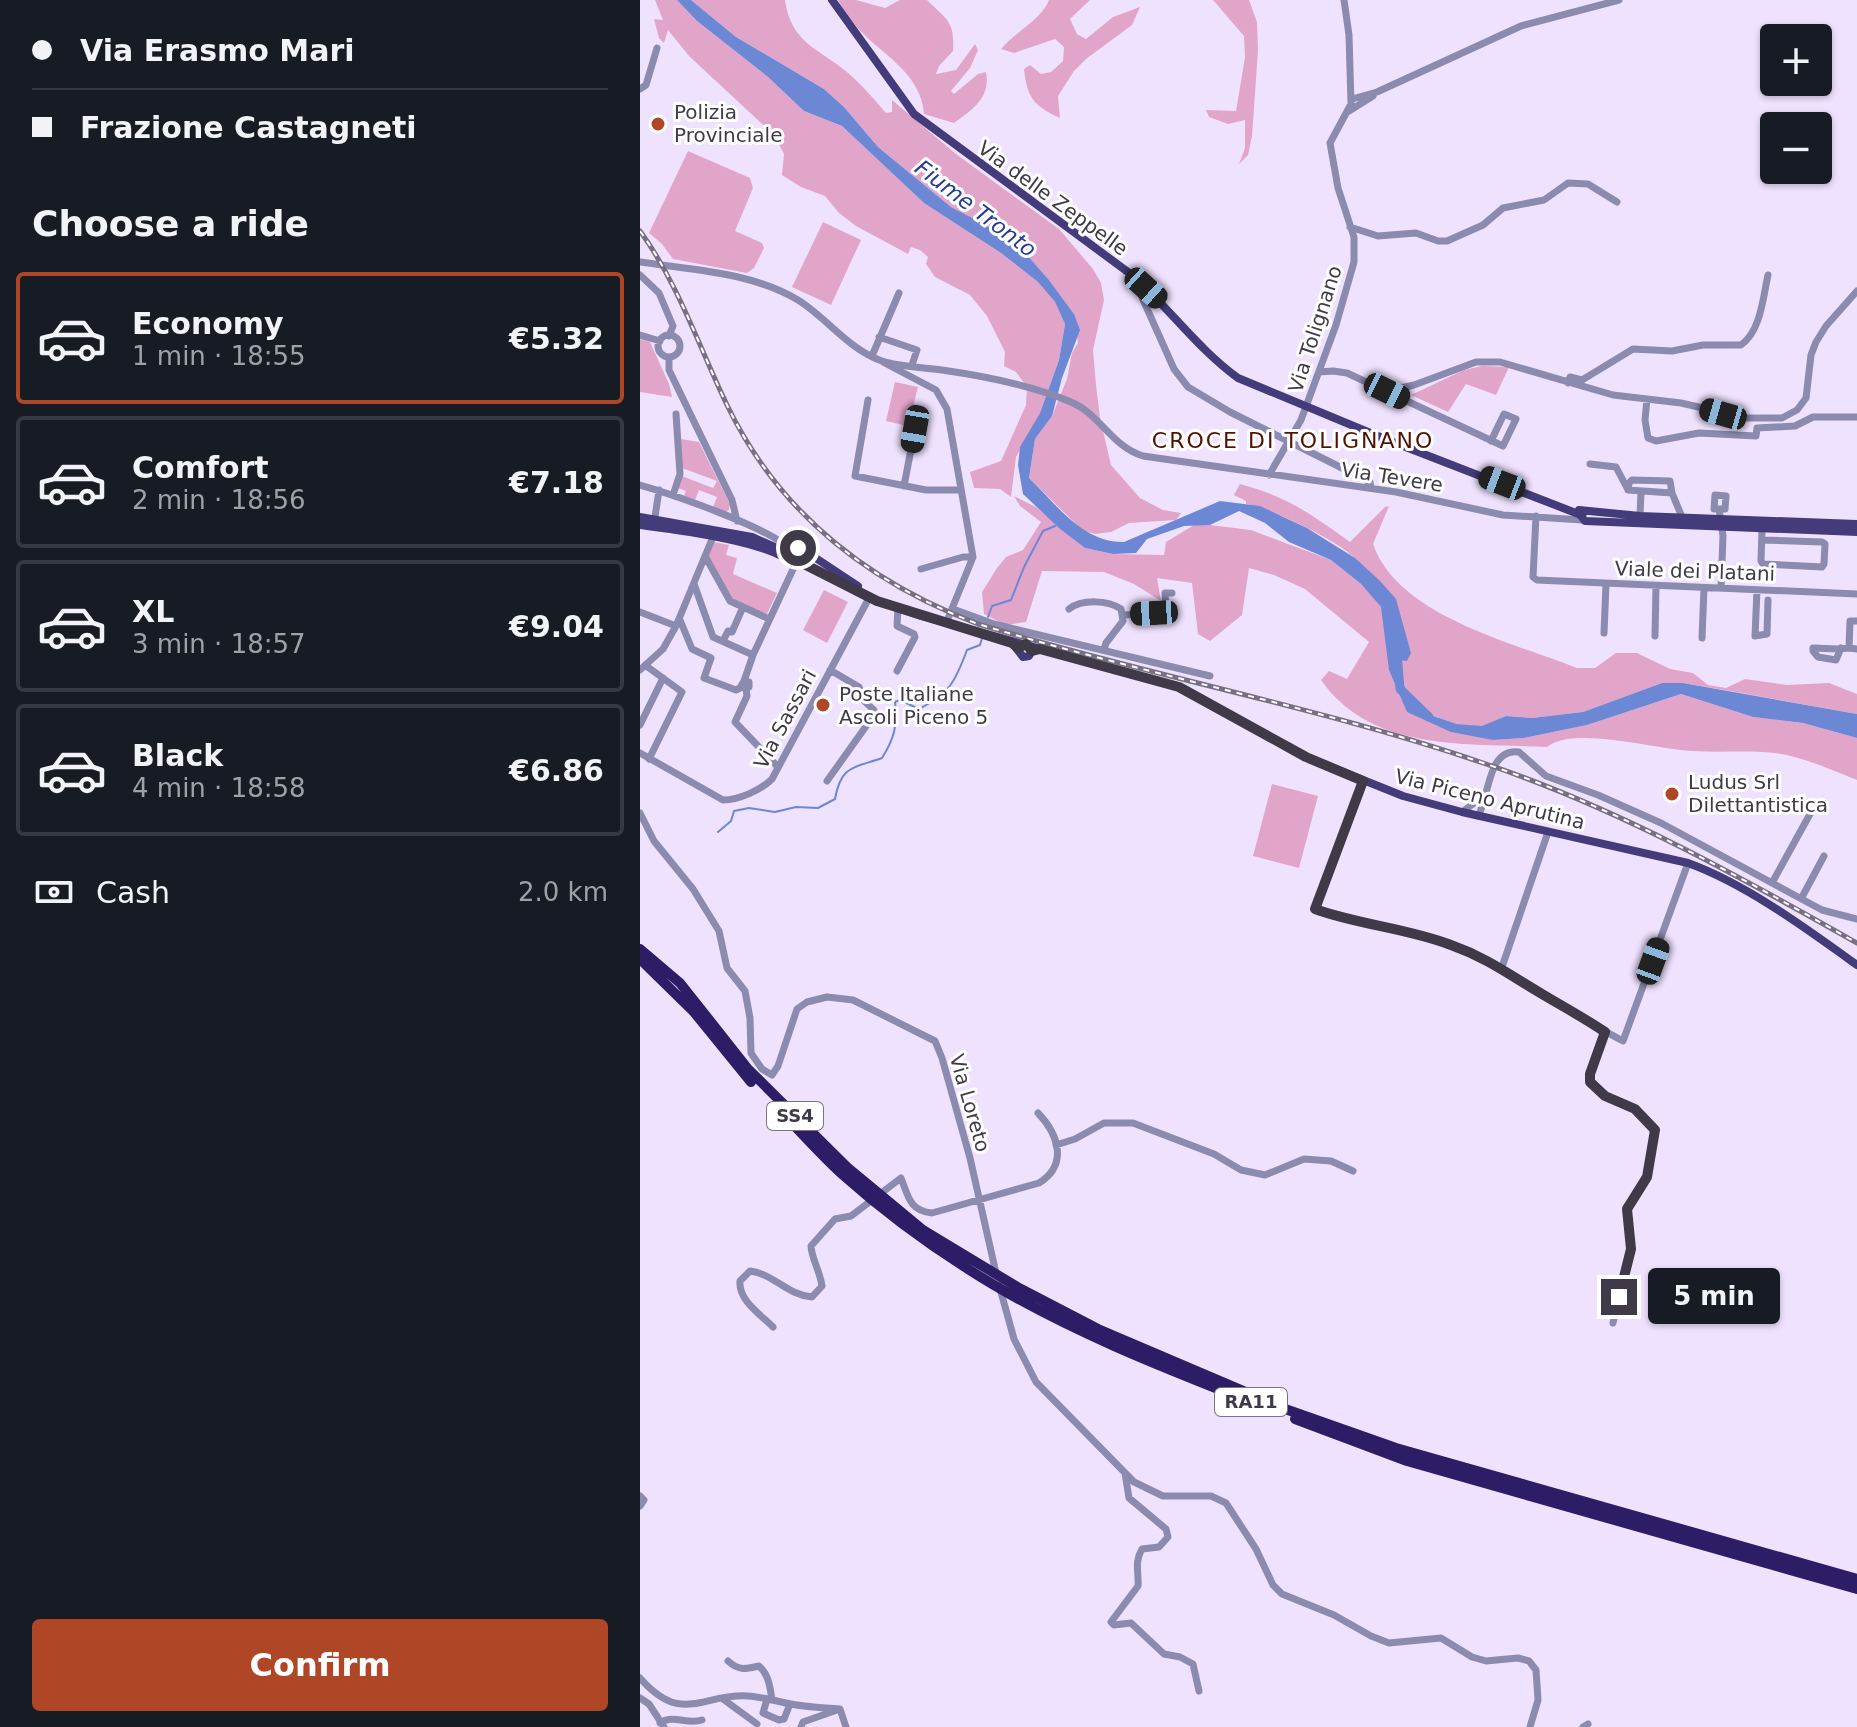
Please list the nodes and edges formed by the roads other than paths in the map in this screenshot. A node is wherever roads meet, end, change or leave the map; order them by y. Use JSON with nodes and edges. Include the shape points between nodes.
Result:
{"nodes":[{"id":1,"x":832,"y":0,"type":"edge"},
{"id":2,"x":1344,"y":0,"type":"edge"},
{"id":3,"x":1619,"y":0,"type":"edge"},
{"id":4,"x":657,"y":48,"type":"dead end"},
{"id":5,"x":640,"y":89,"type":"edge"},
{"id":6,"x":1377,"y":92,"type":"junction"},
{"id":7,"x":1352,"y":99,"type":"junction"},
{"id":8,"x":1349,"y":111,"type":"junction"},
{"id":9,"x":1617,"y":202,"type":"dead end"},
{"id":10,"x":1350,"y":227,"type":"junction"},
{"id":11,"x":640,"y":262,"type":"edge"},
{"id":12,"x":640,"y":275,"type":"edge"},
{"id":13,"x":1132,"y":275,"type":"junction"},
{"id":14,"x":1768,"y":275,"type":"dead end"},
{"id":15,"x":1857,"y":291,"type":"edge"},
{"id":16,"x":899,"y":293,"type":"dead end"},
{"id":17,"x":640,"y":335,"type":"edge"},
{"id":18,"x":669,"y":336,"type":"junction"},
{"id":19,"x":879,"y":337,"type":"junction"},
{"id":20,"x":660,"y":341,"type":"junction"},
{"id":21,"x":872,"y":356,"type":"junction"},
{"id":22,"x":669,"y":357,"type":"junction"},
{"id":23,"x":882,"y":361,"type":"junction"},
{"id":24,"x":909,"y":365,"type":"junction"},
{"id":25,"x":1319,"y":372,"type":"junction"},
{"id":26,"x":906,"y":376,"type":"junction"},
{"id":27,"x":1568,"y":383,"type":"junction"},
{"id":28,"x":1387,"y":391,"type":"junction"},
{"id":29,"x":1647,"y":399,"type":"junction"},
{"id":30,"x":868,"y":400,"type":"dead end"},
{"id":31,"x":676,"y":414,"type":"dead end"},
{"id":32,"x":1857,"y":417,"type":"edge"},
{"id":33,"x":917,"y":418,"type":"dead end"},
{"id":34,"x":1291,"y":441,"type":"junction"},
{"id":35,"x":1491,"y":441,"type":"dead end"},
{"id":36,"x":1590,"y":464,"type":"dead end"},
{"id":37,"x":1269,"y":475,"type":"junction"},
{"id":38,"x":1623,"y":479,"type":"junction"},
{"id":39,"x":1632,"y":480,"type":"junction"},
{"id":40,"x":640,"y":485,"type":"edge"},
{"id":41,"x":904,"y":486,"type":"junction"},
{"id":42,"x":1371,"y":488,"type":"junction"},
{"id":43,"x":1628,"y":489,"type":"junction"},
{"id":44,"x":659,"y":490,"type":"junction"},
{"id":45,"x":961,"y":490,"type":"junction"},
{"id":46,"x":1641,"y":492,"type":"junction"},
{"id":47,"x":1672,"y":493,"type":"junction"},
{"id":48,"x":673,"y":495,"type":"junction"},
{"id":49,"x":1536,"y":516,"type":"junction"},
{"id":50,"x":1582,"y":516,"type":"junction"},
{"id":51,"x":1640,"y":516,"type":"junction"},
{"id":52,"x":640,"y":517,"type":"edge"},
{"id":53,"x":1682,"y":517,"type":"junction"},
{"id":54,"x":1720,"y":519,"type":"junction"},
{"id":55,"x":737,"y":521,"type":"junction"},
{"id":56,"x":654,"y":523,"type":"junction"},
{"id":57,"x":1857,"y":524,"type":"edge"},
{"id":58,"x":640,"y":525,"type":"edge"},
{"id":59,"x":1802,"y":526,"type":"junction"},
{"id":60,"x":1762,"y":529,"type":"junction"},
{"id":61,"x":1857,"y":532,"type":"edge"},
{"id":62,"x":753,"y":533,"type":"junction"},
{"id":63,"x":714,"y":534,"type":"junction"},
{"id":64,"x":1762,"y":540,"type":"junction"},
{"id":65,"x":1802,"y":541,"type":"junction"},
{"id":66,"x":705,"y":556,"type":"junction"},
{"id":67,"x":795,"y":557,"type":"junction"},
{"id":68,"x":973,"y":557,"type":"junction"},
{"id":69,"x":921,"y":569,"type":"dead end"},
{"id":70,"x":694,"y":584,"type":"junction"},
{"id":71,"x":1606,"y":584,"type":"junction"},
{"id":72,"x":1656,"y":586,"type":"junction"},
{"id":73,"x":1704,"y":588,"type":"junction"},
{"id":74,"x":1721,"y":588,"type":"junction"},
{"id":75,"x":1757,"y":590,"type":"junction"},
{"id":76,"x":1172,"y":593,"type":"dead end"},
{"id":77,"x":1857,"y":594,"type":"edge"},
{"id":78,"x":869,"y":598,"type":"junction"},
{"id":79,"x":1768,"y":600,"type":"dead end"},
{"id":80,"x":743,"y":607,"type":"junction"},
{"id":81,"x":898,"y":608,"type":"junction"},
{"id":82,"x":953,"y":609,"type":"junction"},
{"id":83,"x":1069,"y":609,"type":"dead end"},
{"id":84,"x":640,"y":612,"type":"edge"},
{"id":85,"x":1124,"y":615,"type":"junction"},
{"id":86,"x":769,"y":619,"type":"junction"},
{"id":87,"x":1857,"y":621,"type":"edge"},
{"id":88,"x":678,"y":623,"type":"junction"},
{"id":89,"x":950,"y":623,"type":"junction"},
{"id":90,"x":1604,"y":633,"type":"dead end"},
{"id":91,"x":1655,"y":636,"type":"dead end"},
{"id":92,"x":1702,"y":638,"type":"dead end"},
{"id":93,"x":723,"y":641,"type":"junction"},
{"id":94,"x":1849,"y":649,"type":"edge"},
{"id":95,"x":1104,"y":650,"type":"junction"},
{"id":96,"x":753,"y":655,"type":"junction"},
{"id":97,"x":642,"y":667,"type":"edge"},
{"id":98,"x":830,"y":670,"type":"junction"},
{"id":99,"x":897,"y":671,"type":"dead end"},
{"id":100,"x":1210,"y":676,"type":"dead end"},
{"id":101,"x":663,"y":678,"type":"junction"},
{"id":102,"x":744,"y":686,"type":"junction"},
{"id":103,"x":640,"y":725,"type":"edge"},
{"id":104,"x":640,"y":753,"type":"edge"},
{"id":105,"x":649,"y":759,"type":"junction"},
{"id":106,"x":778,"y":767,"type":"junction"},
{"id":107,"x":827,"y":781,"type":"dead end"},
{"id":108,"x":1363,"y":781,"type":"junction"},
{"id":109,"x":1483,"y":800,"type":"junction"},
{"id":110,"x":1462,"y":812,"type":"junction"},
{"id":111,"x":640,"y":813,"type":"edge"},
{"id":112,"x":1810,"y":814,"type":"dead end"},
{"id":113,"x":1478,"y":816,"type":"junction"},
{"id":114,"x":1494,"y":819,"type":"junction"},
{"id":115,"x":1548,"y":832,"type":"junction"},
{"id":116,"x":1824,"y":856,"type":"dead end"},
{"id":117,"x":1688,"y":863,"type":"junction"},
{"id":118,"x":1772,"y":883,"type":"junction"},
{"id":119,"x":1801,"y":899,"type":"junction"},
{"id":120,"x":1857,"y":919,"type":"edge"},
{"id":121,"x":640,"y":949,"type":"edge"},
{"id":122,"x":640,"y":959,"type":"edge"},
{"id":123,"x":1857,"y":965,"type":"edge"},
{"id":124,"x":1502,"y":967,"type":"junction"},
{"id":125,"x":1605,"y":1032,"type":"junction"},
{"id":126,"x":1038,"y":1113,"type":"dead end"},
{"id":127,"x":1056,"y":1145,"type":"junction"},
{"id":128,"x":1353,"y":1171,"type":"dead end"},
{"id":129,"x":979,"y":1199,"type":"junction"},
{"id":130,"x":969,"y":1265,"type":"junction"},
{"id":131,"x":1613,"y":1323,"type":"dead end"},
{"id":132,"x":773,"y":1327,"type":"dead end"},
{"id":133,"x":1125,"y":1472,"type":"junction"},
{"id":134,"x":640,"y":1496,"type":"edge"},
{"id":135,"x":640,"y":1506,"type":"edge"},
{"id":136,"x":1598,"y":1510,"type":"junction"},
{"id":137,"x":1857,"y":1579,"type":"edge"},
{"id":138,"x":1857,"y":1589,"type":"edge"},
{"id":139,"x":728,"y":1661,"type":"dead end"},
{"id":140,"x":640,"y":1678,"type":"edge"},
{"id":141,"x":1199,"y":1691,"type":"dead end"},
{"id":142,"x":640,"y":1698,"type":"edge"},
{"id":143,"x":723,"y":1699,"type":"junction"},
{"id":144,"x":770,"y":1699,"type":"junction"},
{"id":145,"x":790,"y":1704,"type":"junction"},
{"id":146,"x":840,"y":1709,"type":"junction"},
{"id":147,"x":702,"y":1720,"type":"dead end"},
{"id":148,"x":662,"y":1725,"type":"edge"},
{"id":149,"x":748,"y":1727,"type":"edge"},
{"id":150,"x":801,"y":1727,"type":"edge"},
{"id":151,"x":846,"y":1727,"type":"edge"},
{"id":152,"x":1530,"y":1727,"type":"edge"}],
"edges":[{"from":1,"to":13,"type":"main road","name":"Via delle Zeppelle","via":[[914,114]]},
{"from":2,"to":7,"type":"street","name":"Via Tolignano"},
{"from":3,"to":6,"type":"street","via":[[1521,26]]},
{"from":4,"to":5,"type":"street","via":[[646,85]]},
{"from":6,"to":7,"type":"street"},
{"from":6,"to":8,"type":"street"},
{"from":7,"to":8,"type":"street","name":"Via Tolignano"},
{"from":8,"to":10,"type":"street","name":"Via Tolignano","via":[[1330,143]]},
{"from":9,"to":10,"type":"street","via":[[1588,184],[1568,183],[1544,200],[1503,208],[1483,225],[1447,241],[1416,233],[1378,236]]},
{"from":10,"to":25,"type":"street","name":"Via Tolignano","via":[[1354,262]]},
{"from":11,"to":21,"type":"street","via":[[768,286],[809,307]]},
{"from":12,"to":18,"type":"street","via":[[659,293],[673,326]]},
{"from":13,"to":34,"type":"street","name":"Via delle Zeppelle","via":[[1174,369],[1188,387]]},
{"from":13,"to":50,"type":"main road","via":[[1238,378]]},
{"from":14,"to":27,"type":"street","via":[[1755,327],[1741,345],[1633,349],[1582,380],[1570,377]]},
{"from":15,"to":29,"type":"street","via":[[1820,333],[1811,355],[1806,398],[1790,415],[1746,418]]},
{"from":16,"to":19,"type":"street"},
{"from":17,"to":20,"type":"street"},
{"from":18,"to":20,"type":"street"},
{"from":18,"to":22,"type":"street","via":[[680,348]]},
{"from":19,"to":21,"type":"street"},
{"from":19,"to":24,"type":"street","via":[[917,350]]},
{"from":20,"to":22,"type":"street","via":[[661,353]]},
{"from":21,"to":23,"type":"street"},
{"from":22,"to":55,"type":"street","via":[[669,370],[732,500]]},
{"from":23,"to":24,"type":"street"},
{"from":23,"to":26,"type":"street"},
{"from":24,"to":26,"type":"street"},
{"from":24,"to":37,"type":"street","name":"Via Tevere","via":[[974,374],[1060,398],[1080,406],[1134,453]]},
{"from":25,"to":28,"type":"street","via":[[1347,373]]},
{"from":25,"to":34,"type":"street","name":"Via Tolignano"},
{"from":26,"to":45,"type":"street","via":[[944,400]]},
{"from":27,"to":28,"type":"street","via":[[1511,363],[1487,361]]},
{"from":27,"to":29,"type":"street"},
{"from":28,"to":35,"type":"street"},
{"from":29,"to":32,"type":"street","via":[[1648,438],[1656,441],[1699,433],[1756,436],[1757,428],[1795,426],[1813,417]]},
{"from":30,"to":41,"type":"street","via":[[855,476]]},
{"from":31,"to":48,"type":"street","via":[[680,474]]},
{"from":33,"to":41,"type":"street"},
{"from":34,"to":37,"type":"street","name":"Via Tolignano"},
{"from":34,"to":42,"type":"street","name":"Via delle Zeppelle","via":[[1366,479]]},
{"from":36,"to":38,"type":"street","via":[[1616,467]]},
{"from":37,"to":42,"type":"street","name":"Via Tevere"},
{"from":38,"to":39,"type":"street"},
{"from":38,"to":43,"type":"street"},
{"from":39,"to":43,"type":"street"},
{"from":39,"to":47,"type":"street","via":[[1670,481]]},
{"from":40,"to":44,"type":"street"},
{"from":41,"to":45,"type":"street"},
{"from":42,"to":49,"type":"street","name":"Via Tevere","via":[[1503,515]]},
{"from":43,"to":46,"type":"street"},
{"from":44,"to":48,"type":"street"},
{"from":44,"to":56,"type":"street"},
{"from":45,"to":68,"type":"street"},
{"from":46,"to":47,"type":"street"},
{"from":46,"to":51,"type":"street"},
{"from":47,"to":53,"type":"street"},
{"from":48,"to":55,"type":"street"},
{"from":49,"to":50,"type":"street","name":"Via Tevere"},
{"from":49,"to":71,"type":"street","name":"Viale dei Platani","via":[[1533,577]]},
{"from":50,"to":51,"type":"main road"},
{"from":50,"to":54,"type":"main road"},
{"from":51,"to":53,"type":"main road"},
{"from":52,"to":56,"type":"main road"},
{"from":53,"to":54,"type":"main road"},
{"from":54,"to":59,"type":"main road"},
{"from":54,"to":60,"type":"main road"},
{"from":54,"to":74,"type":"street"},
{"from":55,"to":62,"type":"street"},
{"from":56,"to":58,"type":"main road"},
{"from":56,"to":63,"type":"main road"},
{"from":57,"to":59,"type":"main road"},
{"from":59,"to":60,"type":"main road"},
{"from":59,"to":61,"type":"main road"},
{"from":59,"to":65,"type":"street"},
{"from":60,"to":64,"type":"street"},
{"from":62,"to":63,"type":"main road"},
{"from":62,"to":67,"type":"main road"},
{"from":62,"to":67,"type":"street","via":[[772,537]]},
{"from":63,"to":66,"type":"street"},
{"from":63,"to":67,"type":"main road"},
{"from":64,"to":65,"type":"street"},
{"from":64,"to":65,"type":"street","via":[[1763,564],[1822,567],[1825,544]]},
{"from":66,"to":70,"type":"street"},
{"from":66,"to":80,"type":"street","via":[[730,601]]},
{"from":67,"to":78,"type":"main road"},
{"from":67,"to":86,"type":"street"},
{"from":67,"to":89,"type":"main road","via":[[807,559],[807,554],[871,594]]},
{"from":68,"to":69,"type":"street"},
{"from":68,"to":82,"type":"street"},
{"from":70,"to":88,"type":"street"},
{"from":70,"to":93,"type":"street","via":[[713,637]]},
{"from":71,"to":72,"type":"street","name":"Viale dei Platani"},
{"from":71,"to":90,"type":"street"},
{"from":72,"to":73,"type":"street","name":"Viale dei Platani"},
{"from":72,"to":91,"type":"street"},
{"from":73,"to":74,"type":"street","name":"Viale dei Platani"},
{"from":73,"to":92,"type":"street"},
{"from":74,"to":75,"type":"street","name":"Viale dei Platani"},
{"from":75,"to":77,"type":"street","name":"Viale dei Platani"},
{"from":75,"to":79,"type":"street","via":[[1755,636],[1767,634]]},
{"from":76,"to":85,"type":"street","via":[[1165,593],[1166,612]]},
{"from":78,"to":81,"type":"main road"},
{"from":78,"to":98,"type":"street","name":"Via Sassari"},
{"from":80,"to":86,"type":"street"},
{"from":80,"to":93,"type":"street"},
{"from":81,"to":89,"type":"main road"},
{"from":81,"to":99,"type":"street","via":[[897,626],[915,637]]},
{"from":82,"to":89,"type":"street"},
{"from":82,"to":95,"type":"street"},
{"from":83,"to":85,"type":"street","via":[[1107,603]]},
{"from":84,"to":88,"type":"street"},
{"from":85,"to":95,"type":"street"},
{"from":86,"to":96,"type":"street"},
{"from":87,"to":94,"type":"street","via":[[1850,621]]},
{"from":88,"to":97,"type":"street","via":[[663,649]]},
{"from":88,"to":102,"type":"street","via":[[692,649],[711,658],[704,678],[736,690]]},
{"from":89,"to":108,"type":"main road","name":"Via Piceno Aprutina","via":[[1192,692],[1306,757]]},
{"from":93,"to":96,"type":"street"},
{"from":95,"to":100,"type":"street"},
{"from":96,"to":102,"type":"street"},
{"from":97,"to":101,"type":"street"},
{"from":98,"to":106,"type":"street","name":"Via Sassari"},
{"from":98,"to":107,"type":"street","name":"Via Sassari","via":[[861,691],[874,715]]},
{"from":101,"to":103,"type":"street"},
{"from":101,"to":105,"type":"street","via":[[682,692]]},
{"from":102,"to":106,"type":"street","via":[[747,696],[735,722]]},
{"from":104,"to":105,"type":"street","name":"Via Sassari"},
{"from":105,"to":106,"type":"street","name":"Via Sassari","via":[[723,800],[764,787]]},
{"from":108,"to":110,"type":"main road","name":"Via Piceno Aprutina"},
{"from":108,"to":124,"type":"street","via":[[1315,909],[1430,938]]},
{"from":109,"to":110,"type":"street"},
{"from":109,"to":113,"type":"street"},
{"from":109,"to":114,"type":"street"},
{"from":109,"to":118,"type":"street","via":[[1496,763],[1504,754],[1522,753],[1546,776],[1661,823]]},
{"from":110,"to":113,"type":"main road","name":"Via Piceno Aprutina"},
{"from":111,"to":129,"type":"street","name":"Via Loreto","via":[[719,931],[727,968],[745,991],[751,1053],[762,1069],[772,1075],[778,1066],[797,1009],[827,997],[853,1000],[935,1041]]},
{"from":112,"to":118,"type":"street"},
{"from":113,"to":114,"type":"main road","name":"Via Piceno Aprutina"},
{"from":114,"to":115,"type":"main road","name":"Via Piceno Aprutina"},
{"from":115,"to":117,"type":"main road","name":"Via Piceno Aprutina"},
{"from":115,"to":124,"type":"street"},
{"from":116,"to":119,"type":"street"},
{"from":117,"to":123,"type":"main road","name":"Via Piceno Aprutina","via":[[1760,901]]},
{"from":117,"to":125,"type":"street","via":[[1623,1041]]},
{"from":118,"to":119,"type":"street"},
{"from":119,"to":120,"type":"street"},
{"from":121,"to":130,"type":"highway","number":"SS4","via":[[680,983],[748,1069],[847,1167]]},
{"from":122,"to":130,"type":"highway","number":"SS4","via":[[841,1173],[897,1219]]},
{"from":124,"to":125,"type":"street"},
{"from":125,"to":131,"type":"street","via":[[1590,1082],[1605,1096],[1635,1109],[1655,1130],[1647,1177],[1627,1209],[1631,1249]]},
{"from":126,"to":127,"type":"street"},
{"from":127,"to":128,"type":"street","via":[[1104,1123],[1133,1123],[1241,1170],[1265,1175],[1304,1159],[1331,1161]]},
{"from":127,"to":129,"type":"street","via":[[1057,1163],[1046,1178]]},
{"from":129,"to":132,"type":"street","via":[[926,1213],[909,1201],[899,1179],[851,1216],[835,1219],[811,1246],[822,1286],[812,1297],[798,1296],[750,1271],[739,1290]]},
{"from":129,"to":133,"type":"street","name":"Via Loreto","via":[[1004,1307],[1036,1382]]},
{"from":130,"to":136,"type":"highway","number":"RA11","via":[[1098,1329],[1288,1410]]},
{"from":133,"to":141,"type":"street","via":[[1129,1498],[1166,1529],[1168,1537],[1159,1547],[1139,1552],[1138,1586],[1111,1622],[1131,1623],[1164,1654],[1193,1664]]},
{"from":133,"to":152,"type":"street","via":[[1163,1496],[1211,1496],[1226,1503],[1282,1594],[1371,1636],[1389,1643],[1441,1638],[1486,1661],[1529,1661],[1536,1670],[1538,1700]]},
{"from":134,"to":135,"type":"street"},
{"from":136,"to":137,"type":"highway","number":"RA11"},
{"from":136,"to":138,"type":"highway","number":"RA11"},
{"from":139,"to":144,"type":"street","via":[[736,1668],[763,1669]]},
{"from":140,"to":143,"type":"street","via":[[673,1702]]},
{"from":142,"to":148,"type":"street"},
{"from":143,"to":144,"type":"street"},
{"from":143,"to":149,"type":"street","via":[[757,1724]]},
{"from":144,"to":145,"type":"street"},
{"from":144,"to":145,"type":"street","via":[[763,1713],[779,1720]]},
{"from":145,"to":146,"type":"street"},
{"from":146,"to":150,"type":"street"},
{"from":146,"to":151,"type":"street"},
{"from":147,"to":148,"type":"street","via":[[670,1718]]}]}
